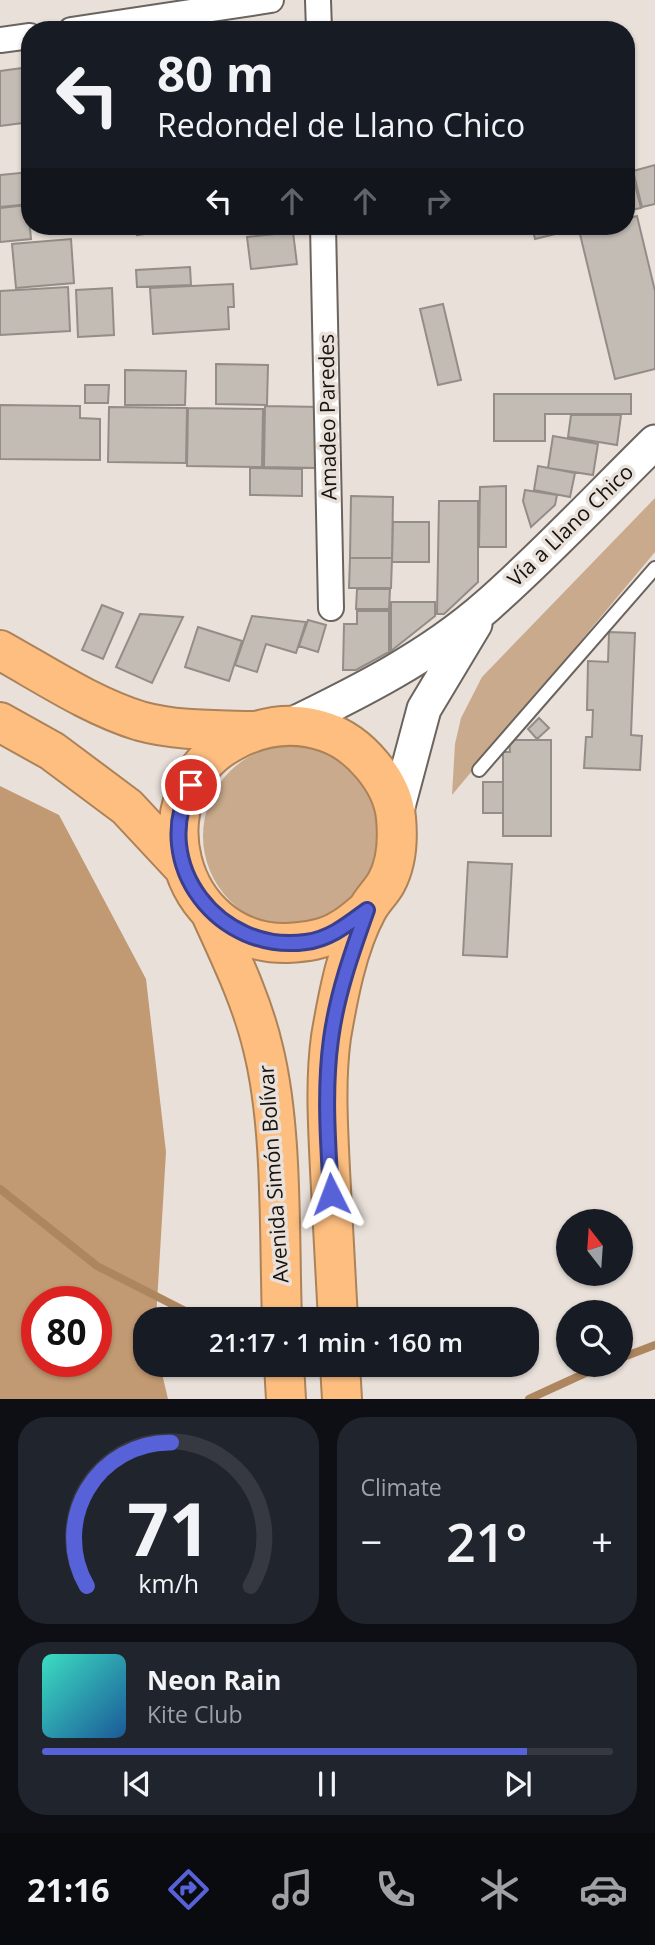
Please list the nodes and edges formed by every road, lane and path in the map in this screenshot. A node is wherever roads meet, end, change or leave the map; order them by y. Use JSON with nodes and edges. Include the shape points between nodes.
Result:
{"nodes":[{"id":1,"x":271,"y":0,"type":"edge"},
{"id":2,"x":318,"y":0,"type":"edge"},
{"id":3,"x":131,"y":21,"type":"edge"},
{"id":4,"x":319,"y":21,"type":"edge"},
{"id":5,"x":21,"y":37,"type":"edge"},
{"id":6,"x":0,"y":40,"type":"edge"},
{"id":7,"x":323,"y":235,"type":"edge"},
{"id":8,"x":655,"y":442,"type":"edge"},
{"id":9,"x":655,"y":568,"type":"edge"},
{"id":10,"x":485,"y":607,"type":"junction"},
{"id":11,"x":331,"y":608,"type":"dead end"},
{"id":12,"x":0,"y":650,"type":"edge"},
{"id":13,"x":0,"y":722,"type":"edge"},
{"id":14,"x":291,"y":725,"type":"junction"},
{"id":15,"x":253,"y":731,"type":"junction"},
{"id":16,"x":479,"y":770,"type":"dead end"},
{"id":17,"x":396,"y":814,"type":"junction"},
{"id":18,"x":182,"y":866,"type":"junction"},
{"id":19,"x":367,"y":910,"type":"junction"},
{"id":20,"x":211,"y":914,"type":"junction"},
{"id":21,"x":281,"y":1307,"type":"edge"},
{"id":22,"x":337,"y":1307,"type":"edge"},
{"id":23,"x":285,"y":1377,"type":"edge"},
{"id":24,"x":341,"y":1377,"type":"edge"},
{"id":25,"x":286,"y":1399,"type":"edge"},
{"id":26,"x":342,"y":1399,"type":"edge"}],
"edges":[{"from":1,"to":3,"type":"street"},
{"from":2,"to":4,"type":"street"},
{"from":5,"to":6,"type":"street"},
{"from":7,"to":11,"type":"street","name":"Amadeo Paredes"},
{"from":8,"to":10,"type":"street","name":"Vía a Llano Chico"},
{"from":9,"to":16,"type":"lane"},
{"from":10,"to":14,"type":"street","name":"Vía a Llano Chico","via":[[415,659]]},
{"from":10,"to":17,"type":"street","name":"Vía a Llano Chico","via":[[424,709]]},
{"from":12,"to":15,"type":"highway","via":[[95,702],[139,720],[176,728]]},
{"from":13,"to":18,"type":"highway","via":[[52,751],[127,807]]},
{"from":14,"to":15,"type":"highway"},
{"from":14,"to":17,"type":"highway","via":[[327,732],[359,751],[383,780]]},
{"from":15,"to":18,"type":"highway","via":[[223,746],[199,770],[183,800],[178,833]]},
{"from":17,"to":19,"type":"highway","via":[[397,849],[387,882]]},
{"from":18,"to":20,"type":"highway","via":[[193,892]]},
{"from":19,"to":20,"type":"highway","via":[[339,931],[307,942],[272,943],[239,933]]},
{"from":19,"to":22,"type":"highway","via":[[346,970],[331,1039],[327,1118]]},
{"from":20,"to":21,"type":"highway","name":"Avenida Simón Bolívar","via":[[244,985],[264,1049],[274,1123]]},
{"from":23,"to":25,"type":"highway"},
{"from":24,"to":26,"type":"highway"}]}
